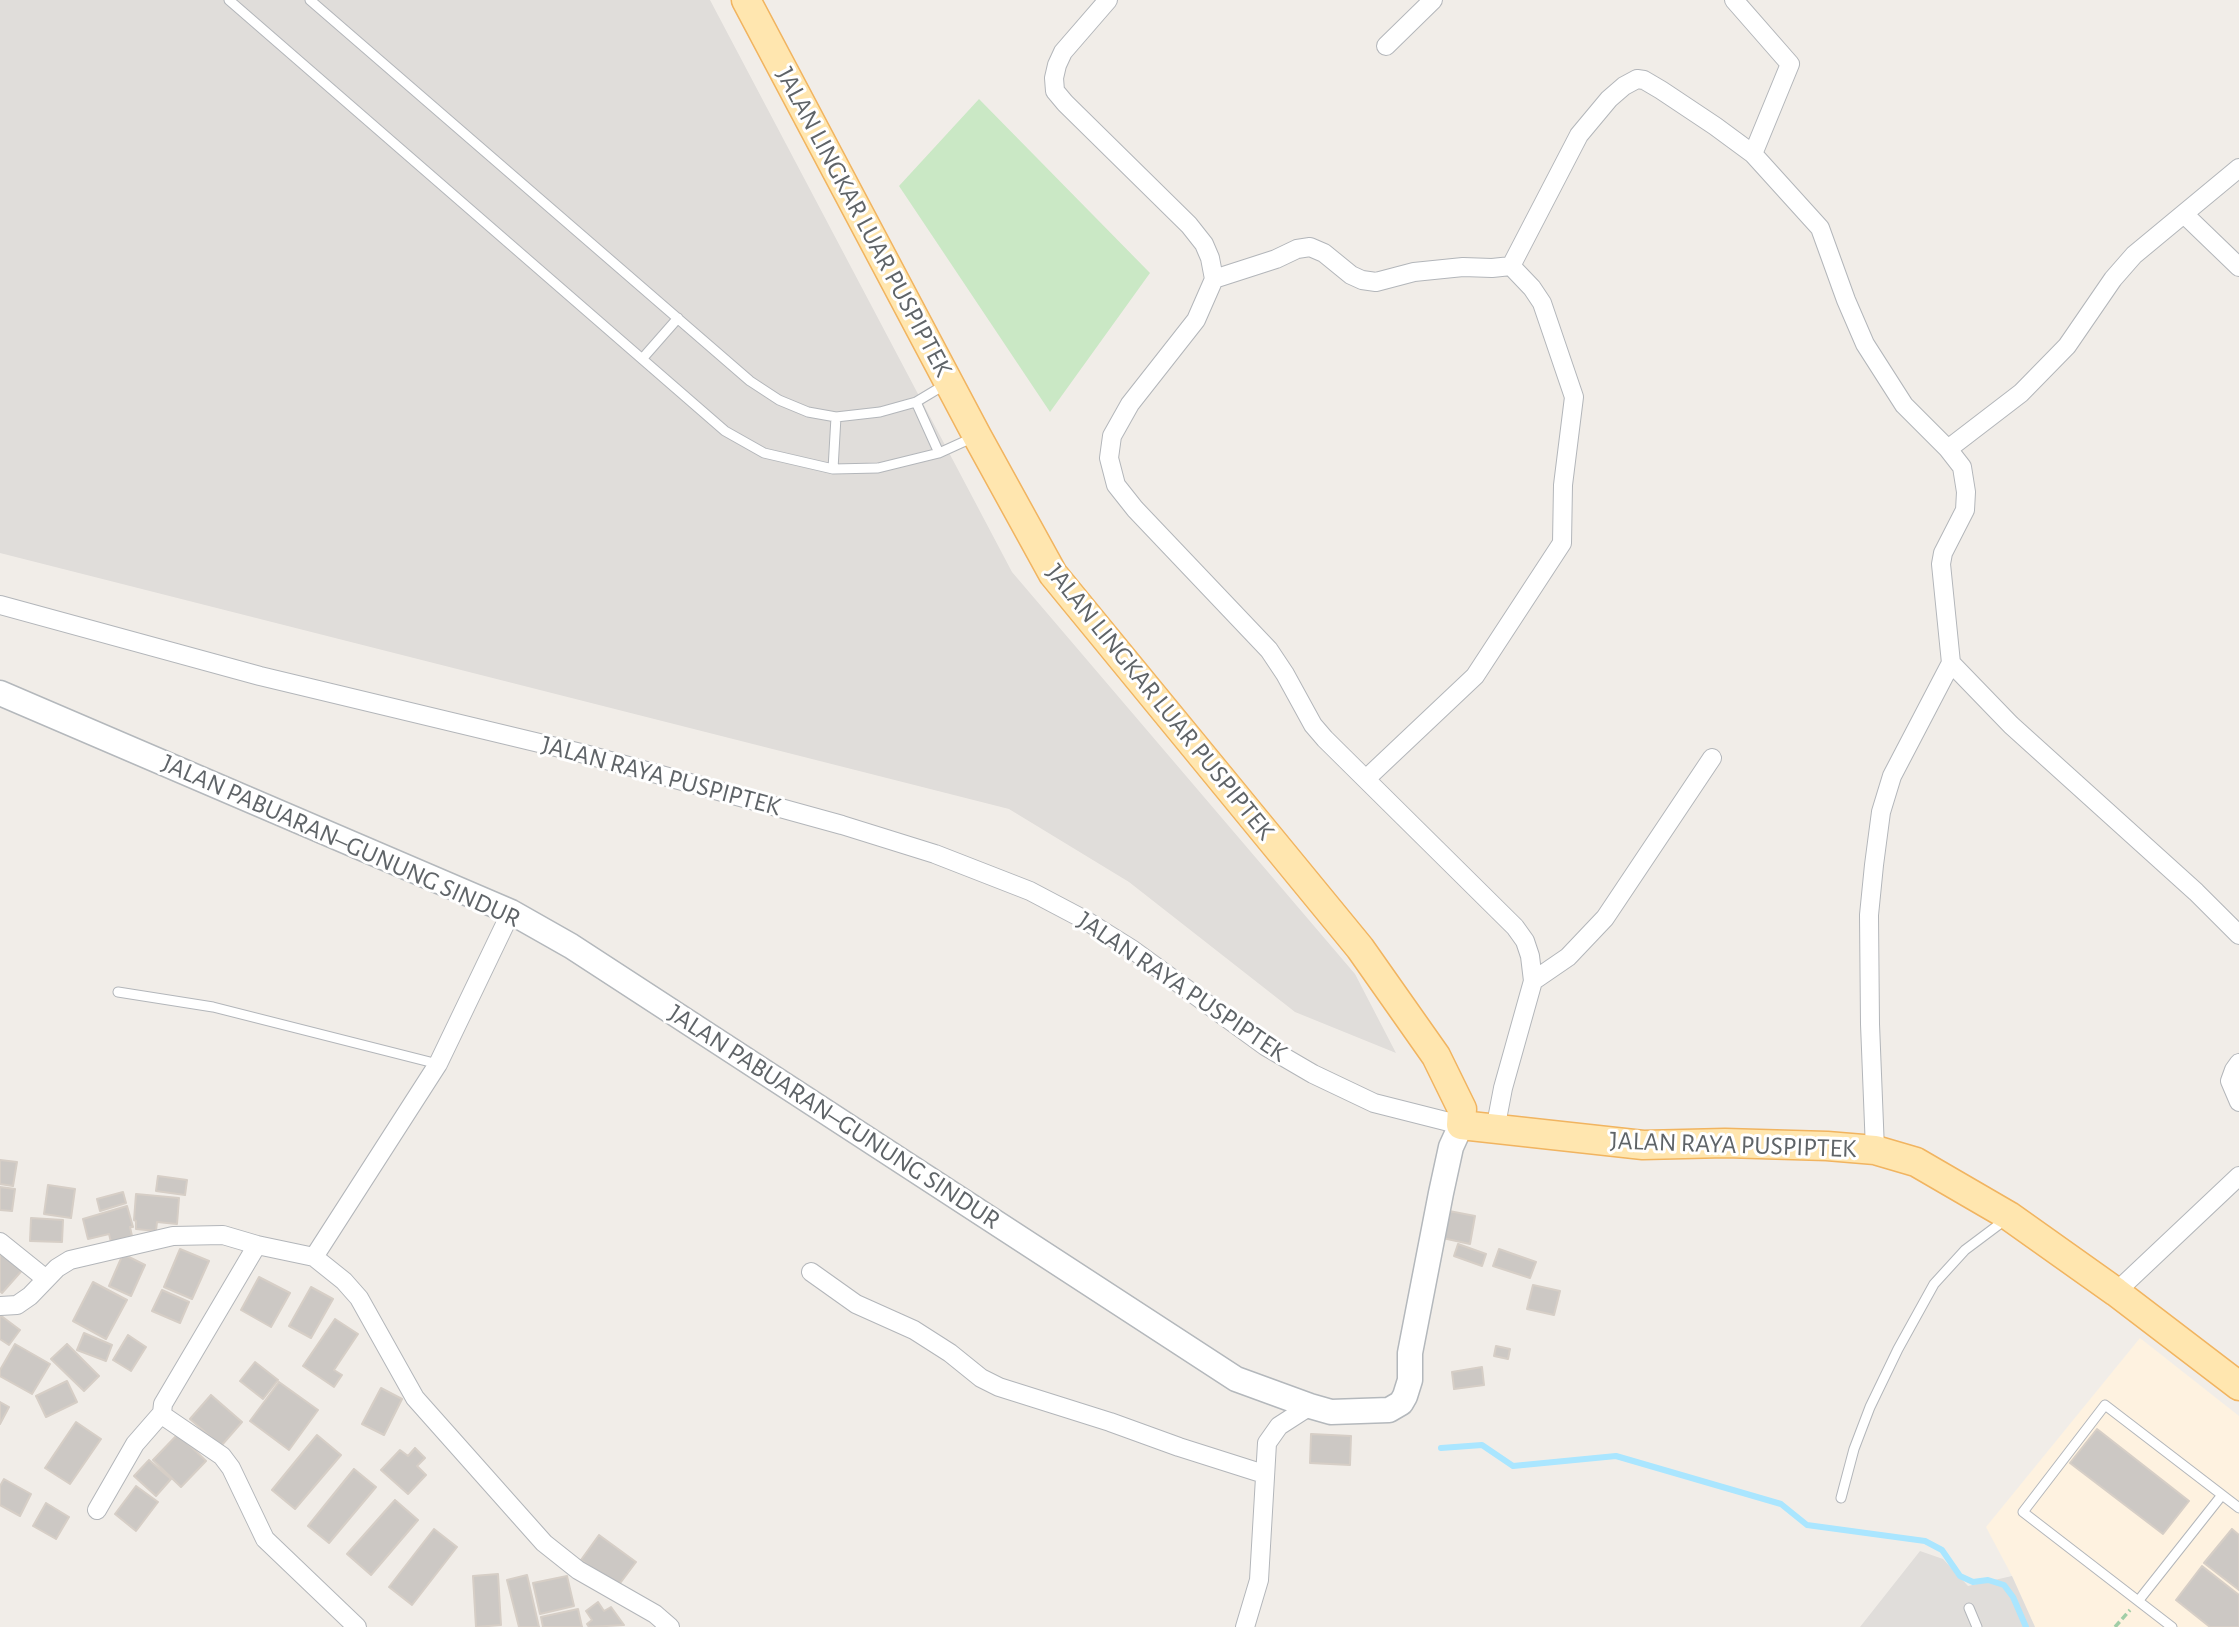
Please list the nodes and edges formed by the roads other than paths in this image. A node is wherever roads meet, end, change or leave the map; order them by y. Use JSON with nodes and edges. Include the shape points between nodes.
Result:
{"nodes":[{"id":1,"x":229,"y":0,"type":"edge"},
{"id":2,"x":310,"y":0,"type":"edge"},
{"id":3,"x":746,"y":0,"type":"edge"},
{"id":4,"x":1108,"y":0,"type":"edge"},
{"id":5,"x":1433,"y":0,"type":"edge"},
{"id":6,"x":1734,"y":0,"type":"edge"},
{"id":7,"x":1386,"y":46,"type":"dead end"},
{"id":8,"x":1753,"y":154,"type":"junction"},
{"id":9,"x":2239,"y":168,"type":"edge"},
{"id":10,"x":2184,"y":214,"type":"junction"},
{"id":11,"x":1511,"y":266,"type":"junction"},
{"id":12,"x":2239,"y":267,"type":"edge"},
{"id":13,"x":1214,"y":279,"type":"junction"},
{"id":14,"x":678,"y":318,"type":"junction"},
{"id":15,"x":642,"y":359,"type":"junction"},
{"id":16,"x":949,"y":382,"type":"junction"},
{"id":17,"x":916,"y":402,"type":"junction"},
{"id":18,"x":836,"y":417,"type":"junction"},
{"id":19,"x":977,"y":436,"type":"junction"},
{"id":20,"x":1948,"y":449,"type":"junction"},
{"id":21,"x":939,"y":453,"type":"junction"},
{"id":22,"x":833,"y":469,"type":"junction"},
{"id":23,"x":0,"y":605,"type":"edge"},
{"id":24,"x":1951,"y":663,"type":"junction"},
{"id":25,"x":0,"y":693,"type":"edge"},
{"id":26,"x":1712,"y":758,"type":"dead end"},
{"id":27,"x":1367,"y":778,"type":"junction"},
{"id":28,"x":511,"y":912,"type":"junction"},
{"id":29,"x":2239,"y":935,"type":"edge"},
{"id":30,"x":1533,"y":981,"type":"junction"},
{"id":31,"x":118,"y":992,"type":"dead end"},
{"id":32,"x":2239,"y":1063,"type":"edge"},
{"id":33,"x":438,"y":1064,"type":"junction"},
{"id":34,"x":2239,"y":1102,"type":"edge"},
{"id":35,"x":1461,"y":1125,"type":"junction"},
{"id":36,"x":1495,"y":1130,"type":"junction"},
{"id":37,"x":1875,"y":1150,"type":"junction"},
{"id":38,"x":2239,"y":1176,"type":"edge"},
{"id":39,"x":2009,"y":1216,"type":"junction"},
{"id":40,"x":0,"y":1242,"type":"edge"},
{"id":41,"x":257,"y":1245,"type":"junction"},
{"id":42,"x":314,"y":1257,"type":"junction"},
{"id":43,"x":811,"y":1272,"type":"dead end"},
{"id":44,"x":46,"y":1279,"type":"junction"},
{"id":45,"x":2116,"y":1292,"type":"junction"},
{"id":46,"x":0,"y":1306,"type":"edge"},
{"id":47,"x":2239,"y":1385,"type":"edge"},
{"id":48,"x":1310,"y":1405,"type":"junction"},
{"id":49,"x":162,"y":1413,"type":"junction"},
{"id":50,"x":1264,"y":1474,"type":"junction"},
{"id":51,"x":2222,"y":1495,"type":"junction"},
{"id":52,"x":1841,"y":1498,"type":"dead end"},
{"id":53,"x":2239,"y":1508,"type":"edge"},
{"id":54,"x":97,"y":1510,"type":"dead end"},
{"id":55,"x":2139,"y":1600,"type":"junction"},
{"id":56,"x":1969,"y":1608,"type":"dead end"},
{"id":57,"x":357,"y":1627,"type":"edge"},
{"id":58,"x":670,"y":1627,"type":"edge"},
{"id":59,"x":1245,"y":1627,"type":"edge"},
{"id":60,"x":1978,"y":1627,"type":"edge"},
{"id":61,"x":2172,"y":1627,"type":"edge"}],
"edges":[{"from":1,"to":15,"type":"lane"},
{"from":2,"to":14,"type":"lane"},
{"from":3,"to":16,"type":"main road","name":"JALAN LINGKAR LUAR PUSPIPTEK"},
{"from":4,"to":13,"type":"street","via":[[1063,52],[1054,78],[1055,91],[1189,225],[1204,244]]},
{"from":5,"to":7,"type":"street"},
{"from":6,"to":8,"type":"street","via":[[1790,64]]},
{"from":8,"to":11,"type":"street","via":[[1661,90],[1644,80],[1632,81],[1609,99],[1578,135]]},
{"from":8,"to":20,"type":"street","via":[[1820,228],[1865,344],[1903,405]]},
{"from":9,"to":10,"type":"street"},
{"from":10,"to":12,"type":"street"},
{"from":10,"to":20,"type":"street","via":[[2113,278],[2050,365]]},
{"from":11,"to":13,"type":"street","via":[[1413,272],[1376,282],[1352,275],[1310,247]]},
{"from":11,"to":27,"type":"street","via":[[1542,303],[1574,397],[1563,485],[1562,543],[1475,676]]},
{"from":13,"to":27,"type":"street","via":[[1196,320],[1130,404],[1112,436],[1109,458],[1116,485],[1269,650],[1313,725]]},
{"from":14,"to":15,"type":"lane"},
{"from":14,"to":18,"type":"lane","via":[[750,381],[779,400]]},
{"from":15,"to":22,"type":"lane","via":[[725,431],[764,453]]},
{"from":16,"to":17,"type":"lane"},
{"from":16,"to":19,"type":"main road","name":"JALAN LINGKAR LUAR PUSPIPTEK"},
{"from":17,"to":18,"type":"lane"},
{"from":17,"to":21,"type":"lane"},
{"from":18,"to":22,"type":"lane"},
{"from":19,"to":21,"type":"lane"},
{"from":19,"to":35,"type":"main road","name":"JALAN LINGKAR LUAR PUSPIPTEK","via":[[1053,574],[1368,959],[1436,1056],[1462,1109]]},
{"from":20,"to":24,"type":"street","via":[[1962,467],[1966,492],[1965,510],[1941,564]]},
{"from":21,"to":22,"type":"lane","via":[[878,468]]},
{"from":23,"to":35,"type":"street","name":"JALAN RAYA PUSPIPTEK","via":[[260,676],[581,753],[935,853],[1030,891],[1085,920],[1265,1046],[1313,1074],[1374,1103]]},
{"from":24,"to":29,"type":"street"},
{"from":24,"to":37,"type":"street","via":[[1892,776],[1881,812],[1870,915]]},
{"from":25,"to":28,"type":"street","name":"JALAN PABUARAN–GUNUNG SINDUR"},
{"from":26,"to":30,"type":"street","via":[[1605,918],[1567,957]]},
{"from":27,"to":30,"type":"street","via":[[1515,927],[1528,948]]},
{"from":28,"to":33,"type":"street"},
{"from":28,"to":48,"type":"street","name":"JALAN PABUARAN–GUNUNG SINDUR","via":[[582,953],[1236,1379]]},
{"from":30,"to":36,"type":"street"},
{"from":31,"to":33,"type":"lane","via":[[237,1012]]},
{"from":32,"to":34,"type":"street","via":[[2231,1081]]},
{"from":33,"to":42,"type":"street"},
{"from":35,"to":36,"type":"main road","name":"JALAN RAYA PUSPIPTEK"},
{"from":35,"to":48,"type":"street","name":"JALAN PABUARAN–GUNUNG SINDUR","via":[[1441,1193],[1405,1396],[1389,1410],[1331,1412]]},
{"from":36,"to":37,"type":"main road","name":"JALAN RAYA PUSPIPTEK","via":[[1643,1145],[1738,1143]]},
{"from":37,"to":39,"type":"main road","name":"JALAN RAYA PUSPIPTEK","via":[[1916,1162]]},
{"from":38,"to":45,"type":"street"},
{"from":39,"to":45,"type":"main road","name":"JALAN RAYA PUSPIPTEK"},
{"from":39,"to":52,"type":"lane","via":[[1965,1250],[1934,1284],[1870,1407]]},
{"from":40,"to":44,"type":"street"},
{"from":41,"to":42,"type":"street"},
{"from":41,"to":44,"type":"street","via":[[223,1235],[173,1236],[79,1256]]},
{"from":41,"to":49,"type":"street","via":[[163,1404]]},
{"from":42,"to":58,"type":"street","via":[[359,1298],[415,1398],[544,1543],[578,1570]]},
{"from":43,"to":50,"type":"street","via":[[856,1304],[914,1330],[999,1387]]},
{"from":44,"to":46,"type":"street","via":[[17,1305]]},
{"from":45,"to":47,"type":"main road","name":"JALAN RAYA PUSPIPTEK"},
{"from":48,"to":50,"type":"street","via":[[1269,1437]]},
{"from":49,"to":54,"type":"street","via":[[135,1444]]},
{"from":49,"to":57,"type":"street","via":[[222,1456],[265,1539]]},
{"from":50,"to":59,"type":"street","via":[[1259,1580]]},
{"from":51,"to":53,"type":"lane"},
{"from":51,"to":55,"type":"lane"},
{"from":51,"to":55,"type":"lane","via":[[2105,1405],[2023,1512]]},
{"from":55,"to":61,"type":"lane"},
{"from":56,"to":60,"type":"lane"}]}
